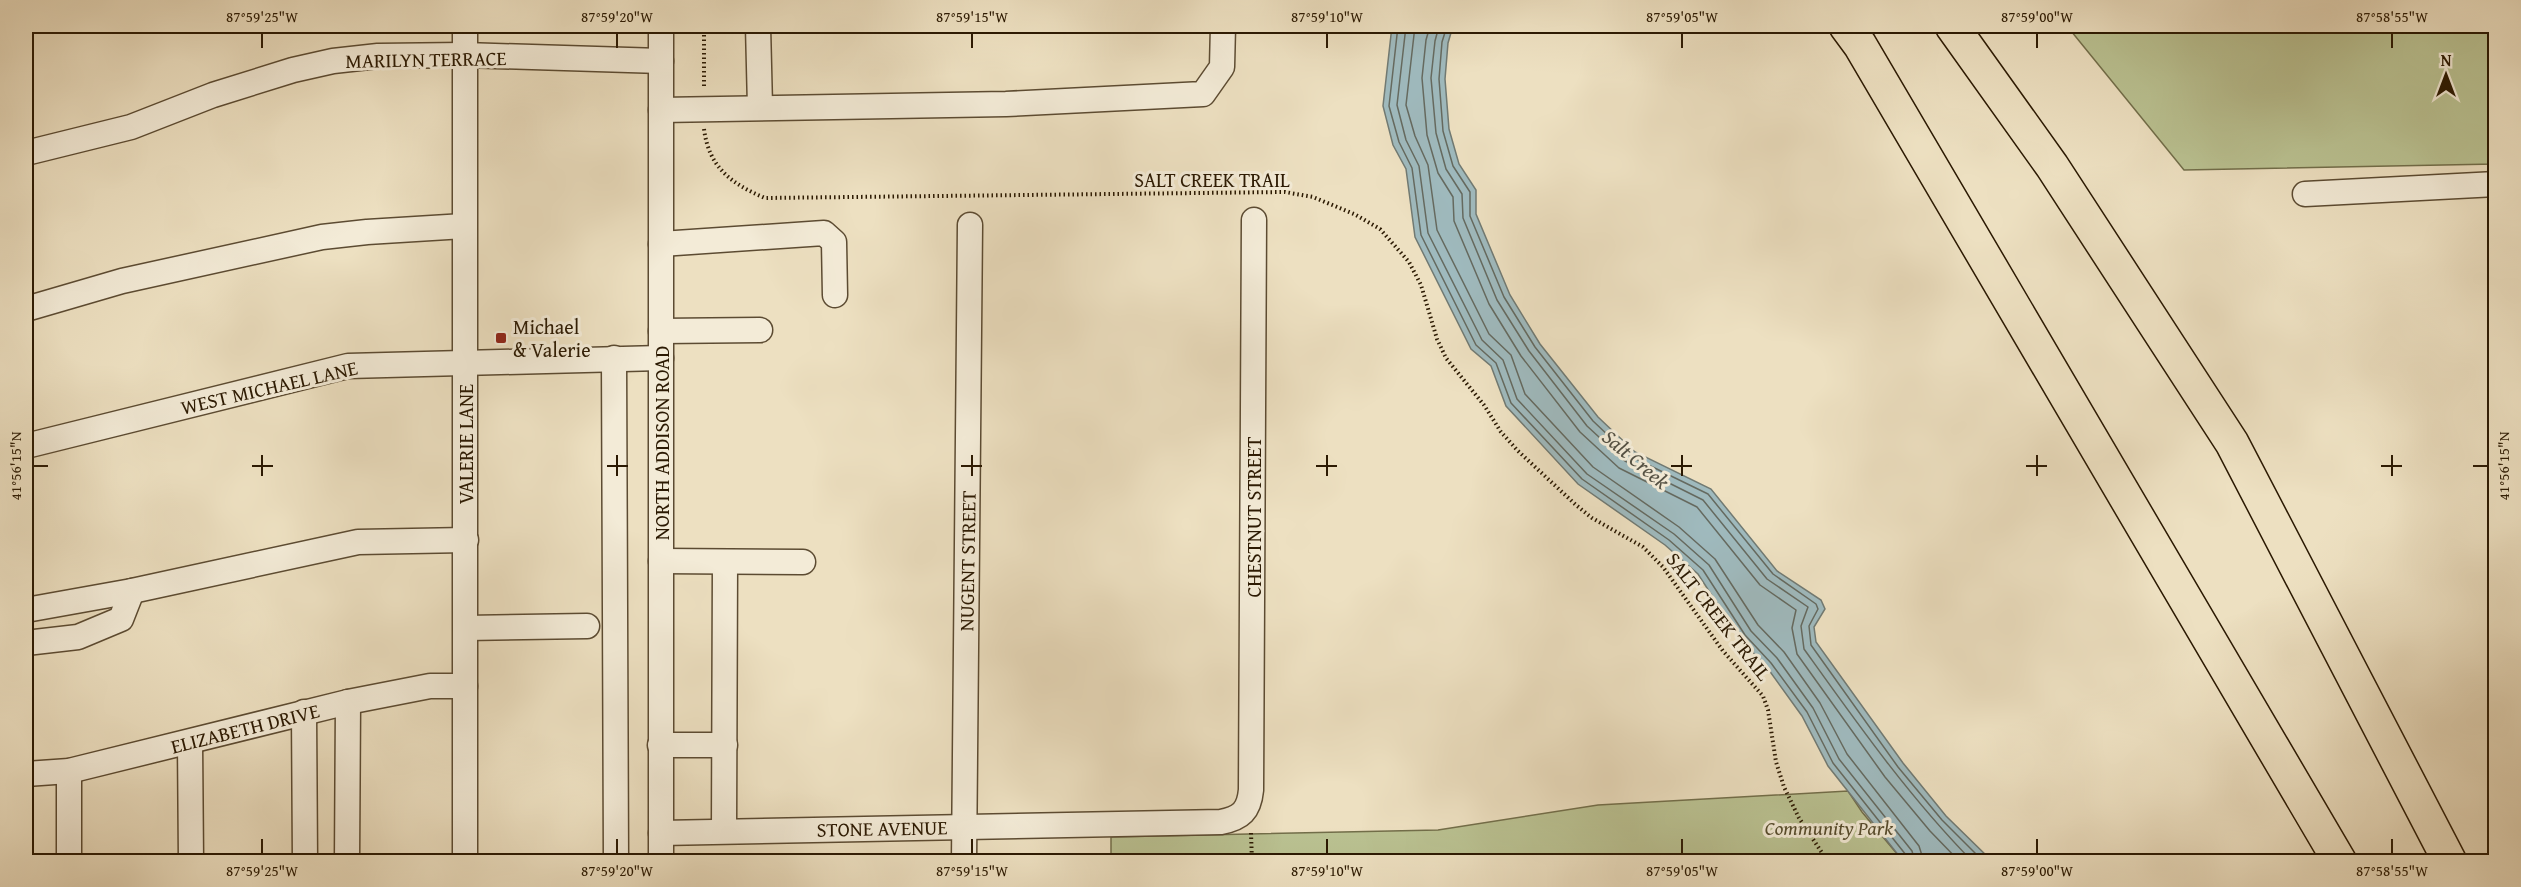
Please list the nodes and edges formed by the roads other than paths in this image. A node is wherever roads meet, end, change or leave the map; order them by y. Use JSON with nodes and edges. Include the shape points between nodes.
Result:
{"nodes":[{"id":1,"x":465,"y":26,"type":"edge"},
{"id":2,"x":661,"y":26,"type":"edge"},
{"id":3,"x":758,"y":26,"type":"edge"},
{"id":4,"x":1223,"y":26,"type":"edge"},
{"id":5,"x":1846,"y":26,"type":"edge"},
{"id":6,"x":1952,"y":26,"type":"edge"},
{"id":7,"x":464,"y":55,"type":"junction"},
{"id":8,"x":661,"y":61,"type":"junction"},
{"id":9,"x":760,"y":107,"type":"junction"},
{"id":10,"x":661,"y":110,"type":"junction"},
{"id":11,"x":26,"y":153,"type":"edge"},
{"id":12,"x":2496,"y":184,"type":"edge"},
{"id":13,"x":2305,"y":194,"type":"dead end"},
{"id":14,"x":1254,"y":220,"type":"dead end"},
{"id":15,"x":970,"y":225,"type":"dead end"},
{"id":16,"x":464,"y":226,"type":"junction"},
{"id":17,"x":661,"y":244,"type":"junction"},
{"id":18,"x":835,"y":295,"type":"dead end"},
{"id":19,"x":26,"y":309,"type":"edge"},
{"id":20,"x":760,"y":330,"type":"dead end"},
{"id":21,"x":661,"y":331,"type":"junction"},
{"id":22,"x":614,"y":358,"type":"junction"},
{"id":23,"x":662,"y":358,"type":"junction"},
{"id":24,"x":465,"y":362,"type":"junction"},
{"id":25,"x":26,"y":446,"type":"edge"},
{"id":26,"x":466,"y":540,"type":"junction"},
{"id":27,"x":661,"y":561,"type":"junction"},
{"id":28,"x":725,"y":562,"type":"junction"},
{"id":29,"x":803,"y":562,"type":"dead end"},
{"id":30,"x":132,"y":591,"type":"junction"},
{"id":31,"x":26,"y":610,"type":"edge"},
{"id":32,"x":587,"y":626,"type":"dead end"},
{"id":33,"x":466,"y":628,"type":"junction"},
{"id":34,"x":26,"y":644,"type":"edge"},
{"id":35,"x":465,"y":686,"type":"junction"},
{"id":36,"x":348,"y":702,"type":"junction"},
{"id":37,"x":304,"y":712,"type":"junction"},
{"id":38,"x":190,"y":742,"type":"junction"},
{"id":39,"x":725,"y":745,"type":"junction"},
{"id":40,"x":660,"y":746,"type":"junction"},
{"id":41,"x":69,"y":771,"type":"junction"},
{"id":42,"x":26,"y":774,"type":"edge"},
{"id":43,"x":1245,"y":813,"type":"joint"},
{"id":44,"x":964,"y":826,"type":"junction"},
{"id":45,"x":724,"y":831,"type":"junction"},
{"id":46,"x":661,"y":833,"type":"junction"},
{"id":47,"x":69,"y":861,"type":"edge"},
{"id":48,"x":191,"y":861,"type":"edge"},
{"id":49,"x":305,"y":861,"type":"edge"},
{"id":50,"x":347,"y":861,"type":"edge"},
{"id":51,"x":465,"y":861,"type":"edge"},
{"id":52,"x":616,"y":861,"type":"edge"},
{"id":53,"x":661,"y":861,"type":"edge"},
{"id":54,"x":964,"y":861,"type":"edge"},
{"id":55,"x":2340,"y":861,"type":"edge"},
{"id":56,"x":2450,"y":861,"type":"edge"}],
"edges":[{"from":1,"to":7,"type":"street","name":"VALERIE LANE"},
{"from":2,"to":8,"type":"street","name":"NORTH ADDISON ROAD"},
{"from":3,"to":9,"type":"street"},
{"from":4,"to":9,"type":"street","via":[[1222,67],[1203,94],[1006,104]]},
{"from":5,"to":55,"type":"highway"},
{"from":6,"to":56,"type":"highway","via":[[2052,166],[2232,443]]},
{"from":7,"to":8,"type":"street","name":"MARILYN TERRACE"},
{"from":7,"to":11,"type":"street","name":"MARILYN TERRACE","via":[[333,61],[213,95],[131,127]]},
{"from":7,"to":16,"type":"street","name":"VALERIE LANE"},
{"from":8,"to":10,"type":"street","name":"NORTH ADDISON ROAD"},
{"from":9,"to":10,"type":"street"},
{"from":10,"to":17,"type":"street","name":"NORTH ADDISON ROAD"},
{"from":12,"to":13,"type":"street"},
{"from":14,"to":43,"type":"street","name":"CHESTNUT STREET","via":[[1251,790]]},
{"from":15,"to":44,"type":"street","name":"NUGENT STREET"},
{"from":16,"to":19,"type":"street","via":[[322,237],[122,281]]},
{"from":16,"to":24,"type":"street","name":"VALERIE LANE"},
{"from":17,"to":18,"type":"street","via":[[824,233],[834,242]]},
{"from":17,"to":21,"type":"street","name":"NORTH ADDISON ROAD"},
{"from":20,"to":21,"type":"street"},
{"from":21,"to":23,"type":"street","name":"NORTH ADDISON ROAD"},
{"from":22,"to":23,"type":"street","name":"WEST MICHAEL LANE"},
{"from":22,"to":24,"type":"street","name":"WEST MICHAEL LANE"},
{"from":22,"to":52,"type":"street"},
{"from":23,"to":27,"type":"street","name":"NORTH ADDISON ROAD"},
{"from":24,"to":25,"type":"street","name":"WEST MICHAEL LANE","via":[[348,366]]},
{"from":24,"to":26,"type":"street","name":"VALERIE LANE"},
{"from":26,"to":30,"type":"street","via":[[358,542]]},
{"from":26,"to":33,"type":"street","name":"VALERIE LANE"},
{"from":27,"to":28,"type":"street"},
{"from":27,"to":40,"type":"street","name":"NORTH ADDISON ROAD"},
{"from":28,"to":29,"type":"street"},
{"from":28,"to":39,"type":"street"},
{"from":30,"to":31,"type":"street"},
{"from":30,"to":34,"type":"street","via":[[122,619],[78,637]]},
{"from":32,"to":33,"type":"street"},
{"from":33,"to":35,"type":"street","name":"VALERIE LANE"},
{"from":35,"to":36,"type":"street","name":"ELIZABETH DRIVE","via":[[430,686]]},
{"from":35,"to":51,"type":"street","name":"VALERIE LANE"},
{"from":36,"to":37,"type":"street","name":"ELIZABETH DRIVE"},
{"from":36,"to":50,"type":"street"},
{"from":37,"to":38,"type":"street","name":"ELIZABETH DRIVE"},
{"from":37,"to":49,"type":"street"},
{"from":38,"to":41,"type":"street","name":"ELIZABETH DRIVE"},
{"from":38,"to":48,"type":"street"},
{"from":39,"to":40,"type":"street"},
{"from":39,"to":45,"type":"street"},
{"from":40,"to":46,"type":"street","name":"NORTH ADDISON ROAD"},
{"from":41,"to":42,"type":"street","name":"ELIZABETH DRIVE"},
{"from":41,"to":47,"type":"street"},
{"from":43,"to":44,"type":"street","name":"STONE AVENUE","via":[[1221,822]]},
{"from":44,"to":45,"type":"street","name":"STONE AVENUE"},
{"from":44,"to":54,"type":"street","name":"NUGENT STREET"},
{"from":45,"to":46,"type":"street","name":"STONE AVENUE"},
{"from":46,"to":53,"type":"street","name":"NORTH ADDISON ROAD"}]}
